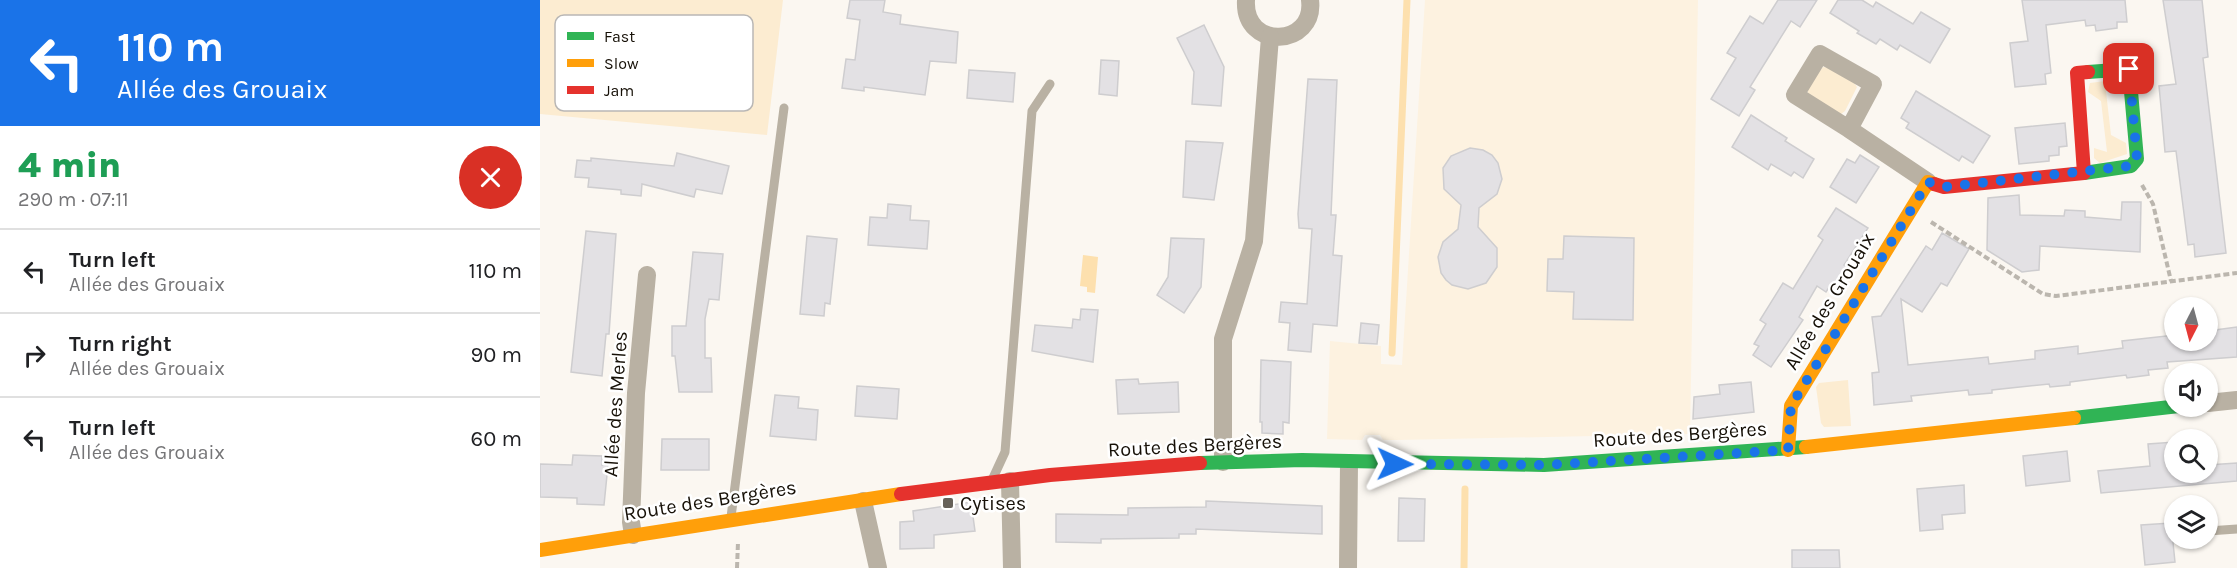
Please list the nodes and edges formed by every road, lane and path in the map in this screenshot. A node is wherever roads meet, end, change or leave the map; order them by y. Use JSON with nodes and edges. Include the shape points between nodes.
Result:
{"nodes":[{"id":1,"x":1246,"y":0,"type":"edge"},
{"id":2,"x":1310,"y":0,"type":"edge"},
{"id":3,"x":1270,"y":37,"type":"junction"},
{"id":4,"x":1050,"y":84,"type":"dead end"},
{"id":5,"x":784,"y":108,"type":"dead end"},
{"id":6,"x":1849,"y":129,"type":"dead end"},
{"id":7,"x":2131,"y":166,"type":"junction"},
{"id":8,"x":2084,"y":173,"type":"junction"},
{"id":9,"x":1928,"y":182,"type":"junction"},
{"id":10,"x":1929,"y":221,"type":"dead end"},
{"id":11,"x":2237,"y":273,"type":"edge"},
{"id":12,"x":647,"y":275,"type":"dead end"},
{"id":13,"x":2171,"y":281,"type":"junction"},
{"id":14,"x":2237,"y":400,"type":"edge"},
{"id":15,"x":2218,"y":402,"type":"edge"},
{"id":16,"x":2164,"y":408,"type":"edge"},
{"id":17,"x":1788,"y":450,"type":"junction"},
{"id":18,"x":1223,"y":462,"type":"junction"},
{"id":19,"x":1349,"y":463,"type":"junction"},
{"id":20,"x":1010,"y":481,"type":"junction"},
{"id":21,"x":991,"y":483,"type":"junction"},
{"id":22,"x":863,"y":501,"type":"junction"},
{"id":23,"x":731,"y":519,"type":"junction"},
{"id":24,"x":2237,"y":529,"type":"edge"},
{"id":25,"x":2218,"y":530,"type":"edge"},
{"id":26,"x":633,"y":535,"type":"junction"},
{"id":27,"x":540,"y":550,"type":"edge"},
{"id":28,"x":878,"y":568,"type":"edge"},
{"id":29,"x":1012,"y":568,"type":"edge"},
{"id":30,"x":1348,"y":568,"type":"edge"}],
"edges":[{"from":1,"to":3,"type":"street","via":[[1250,23]]},
{"from":2,"to":3,"type":"street","via":[[1308,20],[1299,31],[1286,37]]},
{"from":3,"to":18,"type":"street","via":[[1254,241],[1223,339]]},
{"from":4,"to":21,"type":"lane","via":[[1032,111],[1005,452]]},
{"from":5,"to":23,"type":"lane"},
{"from":6,"to":9,"type":"street"},
{"from":7,"to":8,"type":"street"},
{"from":7,"to":8,"type":"street","via":[[2137,159],[2129,69],[2078,73]]},
{"from":7,"to":13,"type":"path","via":[[2153,204]]},
{"from":8,"to":9,"type":"street","via":[[1944,187]]},
{"from":9,"to":17,"type":"street","name":"Allée des Grouaix","via":[[1791,406]]},
{"from":10,"to":13,"type":"path","via":[[2043,294],[2056,296]]},
{"from":11,"to":13,"type":"path"},
{"from":12,"to":26,"type":"street","name":"Allée des Merles","via":[[636,393]]},
{"from":14,"to":15,"type":"street"},
{"from":16,"to":17,"type":"street","name":"Route des Bergères"},
{"from":17,"to":19,"type":"street","name":"Route des Bergères","via":[[1546,465]]},
{"from":18,"to":19,"type":"street","name":"Route des Bergères"},
{"from":18,"to":20,"type":"street","name":"Route des Bergères"},
{"from":19,"to":30,"type":"street"},
{"from":20,"to":21,"type":"street","name":"Route des Bergères"},
{"from":20,"to":29,"type":"street"},
{"from":21,"to":22,"type":"street","name":"Route des Bergères"},
{"from":22,"to":23,"type":"street","name":"Route des Bergères"},
{"from":22,"to":28,"type":"street"},
{"from":23,"to":26,"type":"street","name":"Route des Bergères"},
{"from":24,"to":25,"type":"lane"},
{"from":26,"to":27,"type":"street","name":"Route des Bergères"}]}
